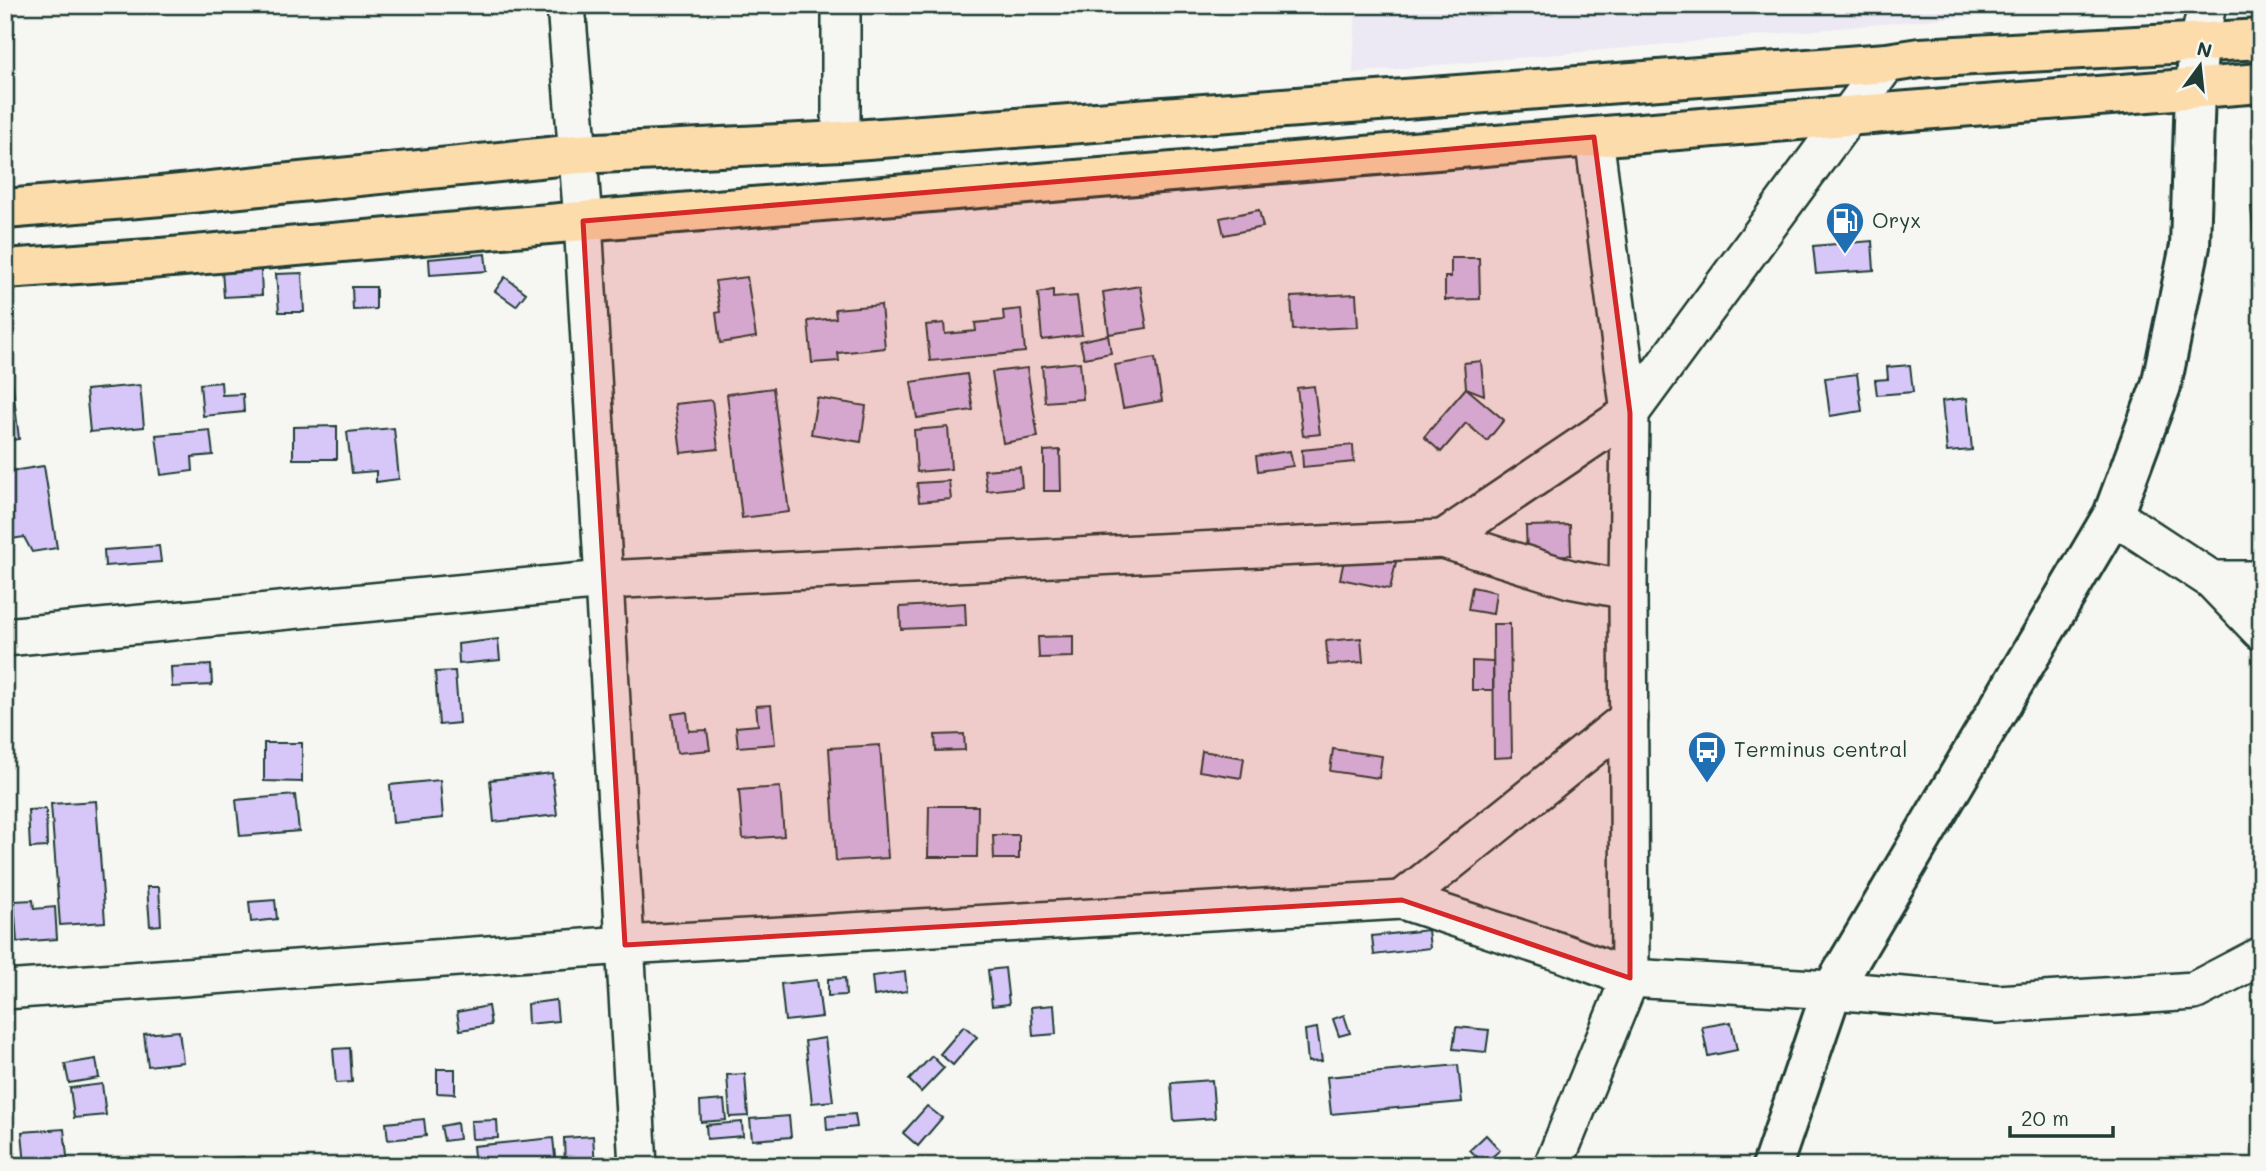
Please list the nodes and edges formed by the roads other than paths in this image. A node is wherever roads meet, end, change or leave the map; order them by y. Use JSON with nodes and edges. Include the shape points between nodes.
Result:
{"nodes":[{"id":1,"x":566,"y":5,"type":"edge"},
{"id":2,"x":841,"y":5,"type":"edge"},
{"id":3,"x":2207,"y":5,"type":"edge"},
{"id":4,"x":2261,"y":39,"type":"edge"},
{"id":5,"x":2199,"y":43,"type":"junction"},
{"id":6,"x":1887,"y":63,"type":"junction"},
{"id":7,"x":2261,"y":83,"type":"edge"},
{"id":8,"x":2195,"y":90,"type":"junction"},
{"id":9,"x":1846,"y":116,"type":"junction"},
{"id":10,"x":1594,"y":137,"type":"junction"},
{"id":11,"x":841,"y":141,"type":"junction"},
{"id":12,"x":578,"y":154,"type":"junction"},
{"id":13,"x":5,"y":209,"type":"edge"},
{"id":14,"x":583,"y":220,"type":"junction"},
{"id":15,"x":5,"y":269,"type":"edge"},
{"id":16,"x":1630,"y":414,"type":"junction"},
{"id":17,"x":2113,"y":515,"type":"junction"},
{"id":18,"x":1443,"y":539,"type":"junction"},
{"id":19,"x":2212,"y":579,"type":"junction"},
{"id":20,"x":604,"y":580,"type":"junction"},
{"id":21,"x":2261,"y":580,"type":"edge"},
{"id":22,"x":1628,"y":590,"type":"junction"},
{"id":23,"x":2261,"y":631,"type":"edge"},
{"id":24,"x":5,"y":638,"type":"edge"},
{"id":25,"x":1629,"y":718,"type":"junction"},
{"id":26,"x":1402,"y":900,"type":"junction"},
{"id":27,"x":625,"y":945,"type":"junction"},
{"id":28,"x":2261,"y":956,"type":"edge"},
{"id":29,"x":1630,"y":978,"type":"junction"},
{"id":30,"x":5,"y":990,"type":"edge"},
{"id":31,"x":1832,"y":990,"type":"junction"},
{"id":32,"x":638,"y":1166,"type":"edge"},
{"id":33,"x":1553,"y":1166,"type":"edge"},
{"id":34,"x":1772,"y":1166,"type":"edge"}],
"edges":[{"from":1,"to":12,"type":"street"},
{"from":2,"to":11,"type":"street"},
{"from":3,"to":5,"type":"street"},
{"from":4,"to":5,"type":"main road"},
{"from":5,"to":6,"type":"main road"},
{"from":5,"to":8,"type":"street"},
{"from":6,"to":9,"type":"street"},
{"from":6,"to":11,"type":"main road"},
{"from":7,"to":8,"type":"main road"},
{"from":8,"to":9,"type":"main road"},
{"from":8,"to":17,"type":"street","via":[[2190,246],[2161,386]]},
{"from":9,"to":10,"type":"main road"},
{"from":9,"to":16,"type":"street"},
{"from":10,"to":14,"type":"main road"},
{"from":10,"to":16,"type":"street"},
{"from":11,"to":12,"type":"main road"},
{"from":12,"to":13,"type":"main road"},
{"from":12,"to":14,"type":"street"},
{"from":14,"to":15,"type":"main road"},
{"from":14,"to":20,"type":"street"},
{"from":16,"to":18,"type":"street"},
{"from":16,"to":22,"type":"street"},
{"from":17,"to":19,"type":"street"},
{"from":17,"to":31,"type":"street"},
{"from":18,"to":20,"type":"street"},
{"from":18,"to":22,"type":"street","via":[[1570,579]]},
{"from":19,"to":21,"type":"street"},
{"from":19,"to":23,"type":"street"},
{"from":20,"to":24,"type":"street"},
{"from":20,"to":27,"type":"street"},
{"from":22,"to":25,"type":"street"},
{"from":25,"to":26,"type":"street"},
{"from":25,"to":29,"type":"street"},
{"from":26,"to":27,"type":"street"},
{"from":26,"to":29,"type":"street"},
{"from":27,"to":30,"type":"street"},
{"from":27,"to":32,"type":"street"},
{"from":28,"to":31,"type":"street","via":[[2194,992],[1998,1004]]},
{"from":29,"to":31,"type":"street"},
{"from":29,"to":33,"type":"street"},
{"from":31,"to":34,"type":"street"}]}
